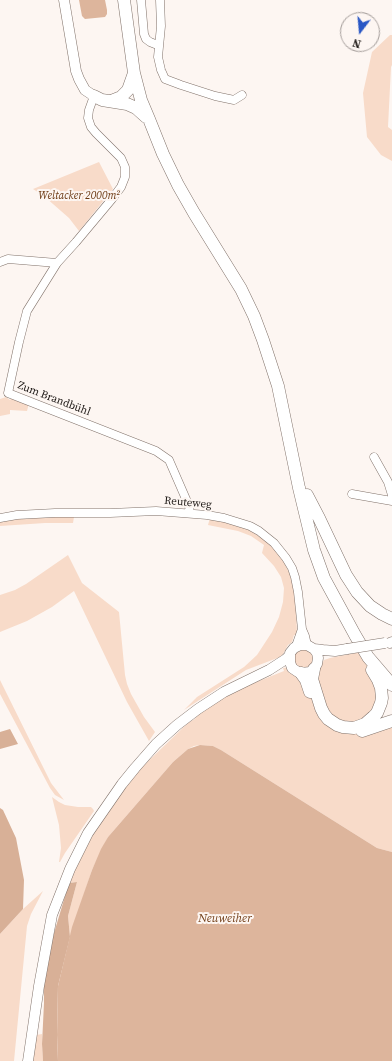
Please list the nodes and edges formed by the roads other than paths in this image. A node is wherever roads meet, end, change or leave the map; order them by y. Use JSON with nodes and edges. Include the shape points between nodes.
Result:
{"nodes":[{"id":1,"x":64,"y":0,"type":"edge"},
{"id":2,"x":124,"y":0,"type":"edge"},
{"id":3,"x":141,"y":0,"type":"edge"},
{"id":4,"x":160,"y":0,"type":"edge"},
{"id":5,"x":129,"y":36,"type":"junction"},
{"id":6,"x":159,"y":44,"type":"junction"},
{"id":7,"x":134,"y":73,"type":"junction"},
{"id":8,"x":242,"y":95,"type":"dead end"},
{"id":9,"x":94,"y":96,"type":"junction"},
{"id":10,"x":111,"y":101,"type":"junction"},
{"id":11,"x":149,"y":119,"type":"junction"},
{"id":12,"x":0,"y":262,"type":"edge"},
{"id":13,"x":57,"y":263,"type":"junction"},
{"id":14,"x":4,"y":394,"type":"edge"},
{"id":15,"x":374,"y":458,"type":"dead end"},
{"id":16,"x":352,"y":494,"type":"dead end"},
{"id":17,"x":307,"y":495,"type":"junction"},
{"id":18,"x":392,"y":495,"type":"edge"},
{"id":19,"x":392,"y":501,"type":"edge"},
{"id":20,"x":190,"y":513,"type":"junction"},
{"id":21,"x":0,"y":518,"type":"edge"},
{"id":22,"x":392,"y":619,"type":"edge"},
{"id":23,"x":302,"y":629,"type":"junction"},
{"id":24,"x":390,"y":643,"type":"edge"},
{"id":25,"x":296,"y":646,"type":"junction"},
{"id":26,"x":313,"y":655,"type":"junction"},
{"id":27,"x":289,"y":656,"type":"junction"},
{"id":28,"x":368,"y":657,"type":"junction"},
{"id":29,"x":269,"y":670,"type":"junction"},
{"id":30,"x":297,"y":671,"type":"junction"},
{"id":31,"x":392,"y":674,"type":"edge"},
{"id":32,"x":392,"y":685,"type":"edge"},
{"id":33,"x":392,"y":721,"type":"edge"},
{"id":34,"x":28,"y":1061,"type":"edge"}],
"edges":[{"from":1,"to":9,"type":"main road","via":[[76,71],[85,90]]},
{"from":2,"to":5,"type":"highway"},
{"from":3,"to":6,"type":"street","via":[[146,39]]},
{"from":4,"to":6,"type":"street"},
{"from":5,"to":7,"type":"highway"},
{"from":5,"to":17,"type":"highway","via":[[153,111],[184,180],[237,267],[274,346],[289,396]]},
{"from":6,"to":8,"type":"street","via":[[158,57],[165,78],[234,100]]},
{"from":7,"to":10,"type":"highway","via":[[128,90],[121,97]]},
{"from":7,"to":11,"type":"highway"},
{"from":9,"to":10,"type":"highway"},
{"from":9,"to":13,"type":"street","name":"Zum Brandbühl","via":[[88,118],[91,127],[121,158],[125,167],[125,177],[112,199]]},
{"from":10,"to":11,"type":"highway","via":[[136,108]]},
{"from":11,"to":28,"type":"highway","via":[[178,185],[241,289],[254,316],[278,386],[314,550],[324,578]]},
{"from":12,"to":13,"type":"street","via":[[8,258]]},
{"from":13,"to":14,"type":"street","name":"Zum Brandbühl","via":[[27,311]]},
{"from":14,"to":20,"type":"street","name":"Zum Brandbühl","via":[[156,451],[169,460]]},
{"from":15,"to":18,"type":"street","via":[[388,482]]},
{"from":16,"to":19,"type":"street"},
{"from":17,"to":22,"type":"highway","via":[[346,576],[370,606]]},
{"from":17,"to":31,"type":"highway","via":[[328,569],[339,593],[380,660]]},
{"from":20,"to":21,"type":"street","name":"Reuteweg","via":[[55,513]]},
{"from":20,"to":23,"type":"street","name":"Reuteweg","via":[[239,522],[259,531],[274,543],[286,558],[295,577]]},
{"from":23,"to":25,"type":"street","name":"Reuteweg"},
{"from":23,"to":26,"type":"street","name":"Reuteweg"},
{"from":24,"to":26,"type":"main road","bridge":true},
{"from":25,"to":26,"type":"main road","via":[[300,645]]},
{"from":25,"to":27,"type":"main road"},
{"from":26,"to":28,"type":"highway","via":[[312,679],[324,714],[337,725],[354,728],[365,724],[373,717],[381,703],[381,688]]},
{"from":26,"to":30,"type":"main road","via":[[310,672]]},
{"from":27,"to":29,"type":"main road"},
{"from":27,"to":30,"type":"main road"},
{"from":28,"to":32,"type":"highway"},
{"from":29,"to":30,"type":"main road","via":[[289,667]]},
{"from":29,"to":34,"type":"main road","via":[[219,695],[168,733],[130,773],[88,833],[70,868],[52,915]]},
{"from":30,"to":33,"type":"highway","via":[[306,680],[319,715],[333,728],[353,732]]}]}
